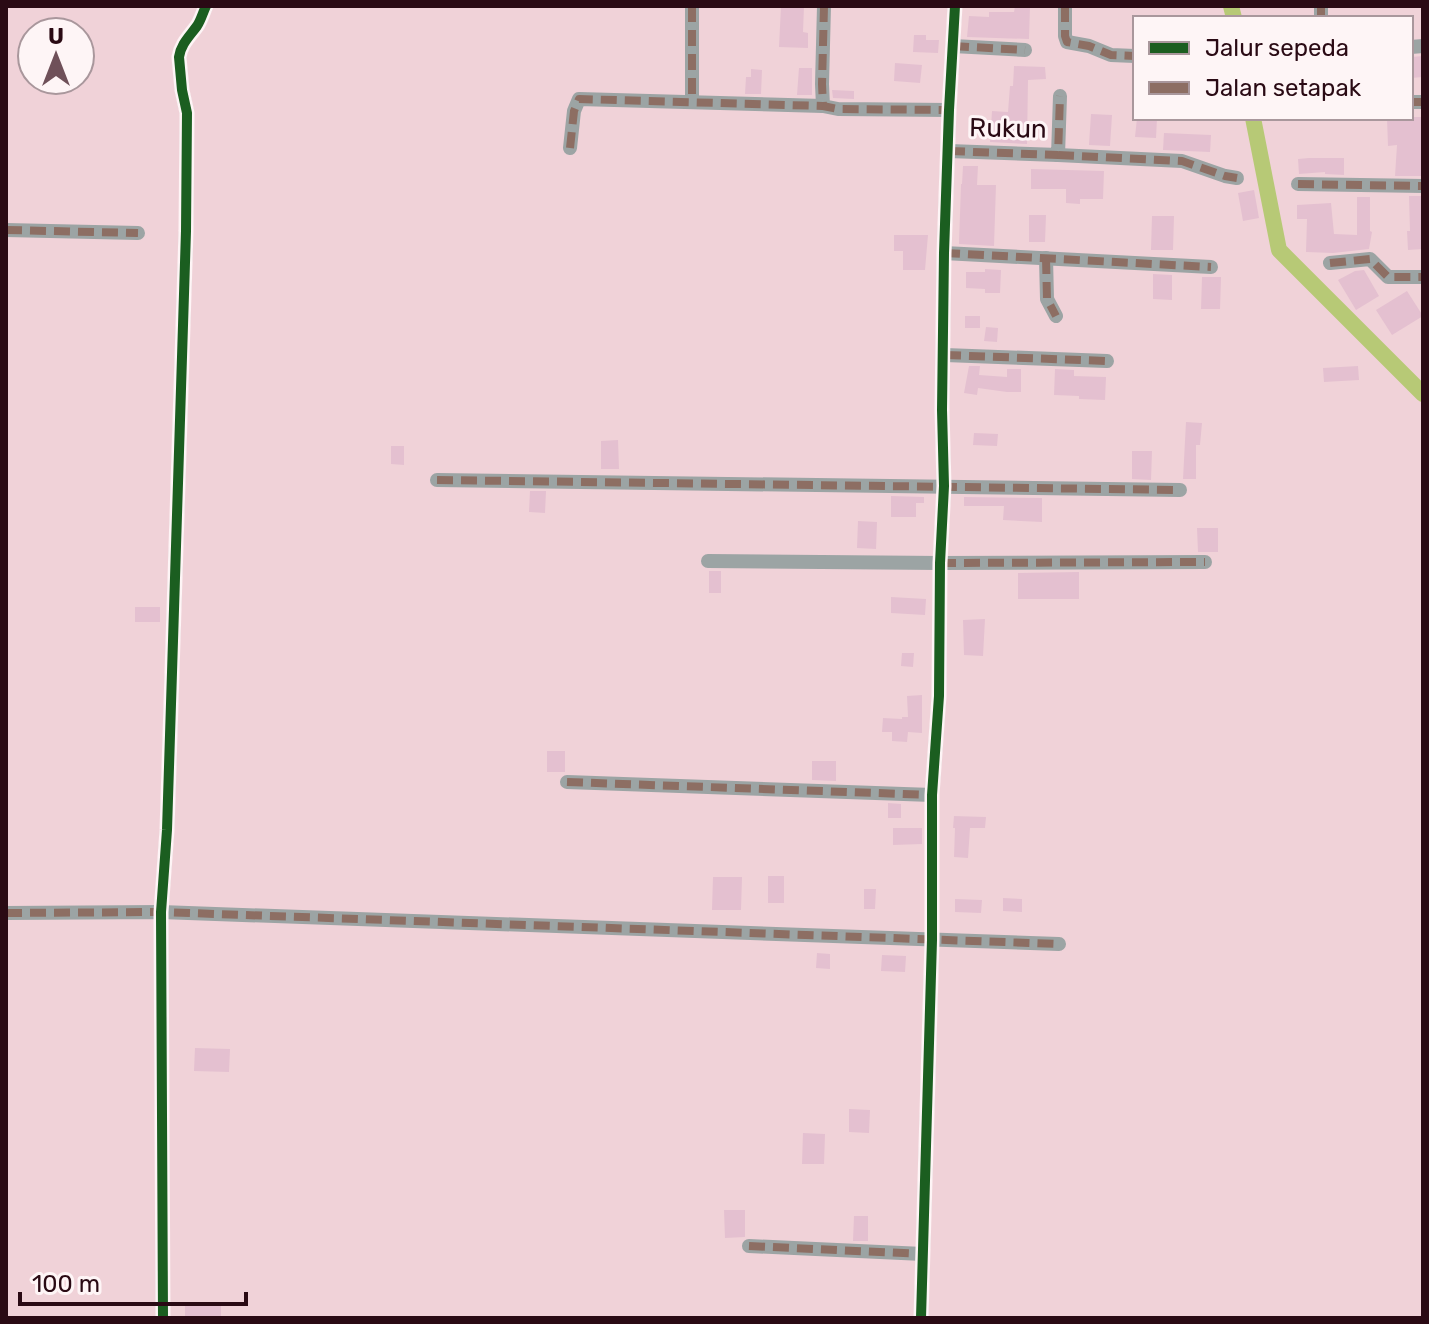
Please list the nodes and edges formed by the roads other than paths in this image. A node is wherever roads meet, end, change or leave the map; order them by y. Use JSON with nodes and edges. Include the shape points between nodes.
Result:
{"nodes":[{"id":1,"x":206,"y":6,"type":"edge"},
{"id":2,"x":692,"y":6,"type":"edge"},
{"id":3,"x":824,"y":6,"type":"edge"},
{"id":4,"x":955,"y":6,"type":"edge"},
{"id":5,"x":1065,"y":6,"type":"edge"},
{"id":6,"x":953,"y":46,"type":"junction"},
{"id":7,"x":1025,"y":50,"type":"dead end"},
{"id":8,"x":1133,"y":56,"type":"edge"},
{"id":9,"x":1060,"y":96,"type":"dead end"},
{"id":10,"x":692,"y":102,"type":"junction"},
{"id":11,"x":823,"y":106,"type":"junction"},
{"id":12,"x":949,"y":110,"type":"junction"},
{"id":13,"x":570,"y":148,"type":"dead end"},
{"id":14,"x":949,"y":151,"type":"junction"},
{"id":15,"x":1058,"y":155,"type":"junction"},
{"id":16,"x":1237,"y":178,"type":"dead end"},
{"id":17,"x":1298,"y":184,"type":"dead end"},
{"id":18,"x":1423,"y":186,"type":"edge"},
{"id":19,"x":6,"y":230,"type":"edge"},
{"id":20,"x":138,"y":233,"type":"dead end"},
{"id":21,"x":944,"y":253,"type":"junction"},
{"id":22,"x":1046,"y":258,"type":"junction"},
{"id":23,"x":1330,"y":263,"type":"dead end"},
{"id":24,"x":1211,"y":267,"type":"dead end"},
{"id":25,"x":1423,"y":277,"type":"edge"},
{"id":26,"x":1056,"y":316,"type":"dead end"},
{"id":27,"x":945,"y":355,"type":"junction"},
{"id":28,"x":1107,"y":361,"type":"dead end"},
{"id":29,"x":437,"y":480,"type":"dead end"},
{"id":30,"x":944,"y":486,"type":"junction"},
{"id":31,"x":1180,"y":490,"type":"dead end"},
{"id":32,"x":708,"y":561,"type":"dead end"},
{"id":33,"x":1205,"y":562,"type":"dead end"},
{"id":34,"x":940,"y":563,"type":"junction"},
{"id":35,"x":567,"y":782,"type":"dead end"},
{"id":36,"x":932,"y":795,"type":"junction"},
{"id":37,"x":161,"y":912,"type":"junction"},
{"id":38,"x":6,"y":913,"type":"edge"},
{"id":39,"x":932,"y":940,"type":"junction"},
{"id":40,"x":1059,"y":944,"type":"dead end"},
{"id":41,"x":749,"y":1246,"type":"dead end"},
{"id":42,"x":923,"y":1254,"type":"junction"},
{"id":43,"x":163,"y":1318,"type":"edge"},
{"id":44,"x":921,"y":1318,"type":"edge"}],
"edges":[{"from":1,"to":37,"type":"street","via":[[180,52],[187,113],[186,231]]},
{"from":2,"to":10,"type":"street"},
{"from":3,"to":11,"type":"street"},
{"from":4,"to":6,"type":"street"},
{"from":5,"to":8,"type":"street","via":[[1067,42]]},
{"from":6,"to":7,"type":"street"},
{"from":6,"to":12,"type":"street"},
{"from":9,"to":15,"type":"street","name":"Rukun"},
{"from":10,"to":11,"type":"street"},
{"from":10,"to":13,"type":"street","via":[[579,99]]},
{"from":11,"to":12,"type":"street"},
{"from":12,"to":14,"type":"street"},
{"from":14,"to":15,"type":"street","name":"Rukun"},
{"from":14,"to":21,"type":"street"},
{"from":15,"to":16,"type":"street","via":[[1182,161]]},
{"from":17,"to":18,"type":"street"},
{"from":19,"to":20,"type":"street"},
{"from":21,"to":22,"type":"street"},
{"from":21,"to":27,"type":"street"},
{"from":22,"to":24,"type":"street"},
{"from":22,"to":26,"type":"street","via":[[1047,299]]},
{"from":23,"to":25,"type":"street","via":[[1370,259],[1388,277]]},
{"from":27,"to":28,"type":"street"},
{"from":27,"to":30,"type":"street"},
{"from":29,"to":30,"type":"street"},
{"from":30,"to":31,"type":"street"},
{"from":30,"to":34,"type":"street"},
{"from":32,"to":34,"type":"street"},
{"from":33,"to":34,"type":"street"},
{"from":34,"to":36,"type":"street"},
{"from":35,"to":36,"type":"street"},
{"from":36,"to":39,"type":"street"},
{"from":37,"to":38,"type":"street"},
{"from":37,"to":39,"type":"street"},
{"from":37,"to":43,"type":"street"},
{"from":39,"to":40,"type":"street"},
{"from":39,"to":42,"type":"street"},
{"from":41,"to":42,"type":"street"},
{"from":42,"to":44,"type":"street"}]}
